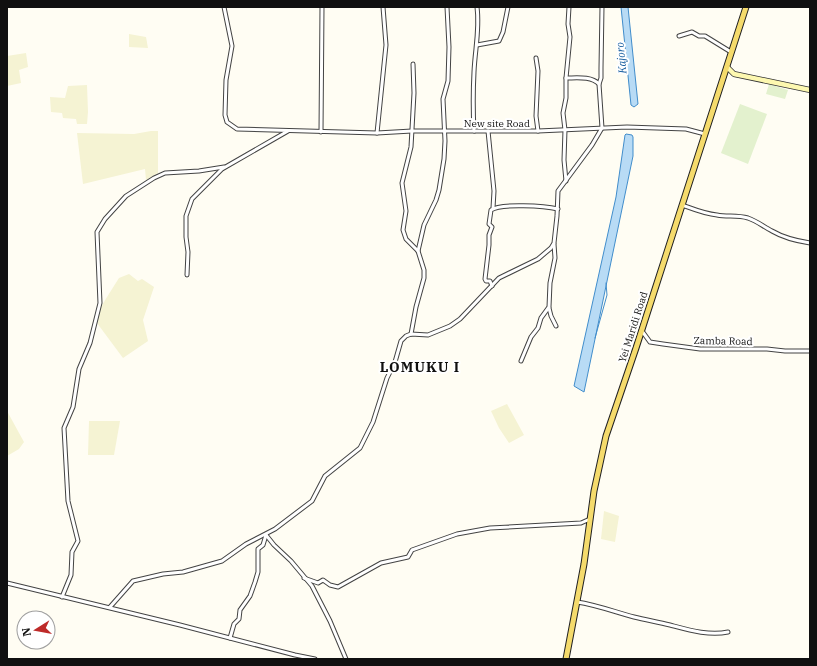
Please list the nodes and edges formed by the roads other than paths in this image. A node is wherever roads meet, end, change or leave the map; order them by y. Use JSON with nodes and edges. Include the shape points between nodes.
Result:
{"nodes":[{"id":1,"x":224,"y":7,"type":"edge"},
{"id":2,"x":322,"y":7,"type":"edge"},
{"id":3,"x":383,"y":7,"type":"edge"},
{"id":4,"x":447,"y":7,"type":"edge"},
{"id":5,"x":477,"y":7,"type":"edge"},
{"id":6,"x":508,"y":7,"type":"edge"},
{"id":7,"x":569,"y":7,"type":"edge"},
{"id":8,"x":602,"y":7,"type":"edge"},
{"id":9,"x":746,"y":7,"type":"edge"},
{"id":10,"x":679,"y":36,"type":"dead end"},
{"id":11,"x":477,"y":45,"type":"junction"},
{"id":12,"x":732,"y":53,"type":"junction"},
{"id":13,"x":536,"y":58,"type":"dead end"},
{"id":14,"x":414,"y":64,"type":"dead end"},
{"id":15,"x":727,"y":67,"type":"junction"},
{"id":16,"x":566,"y":78,"type":"junction"},
{"id":17,"x":599,"y":84,"type":"junction"},
{"id":18,"x":810,"y":90,"type":"edge"},
{"id":19,"x":602,"y":128,"type":"junction"},
{"id":20,"x":565,"y":130,"type":"junction"},
{"id":21,"x":288,"y":131,"type":"junction"},
{"id":22,"x":412,"y":131,"type":"junction"},
{"id":23,"x":445,"y":131,"type":"junction"},
{"id":24,"x":474,"y":131,"type":"junction"},
{"id":25,"x":488,"y":131,"type":"junction"},
{"id":26,"x":538,"y":131,"type":"junction"},
{"id":27,"x":321,"y":132,"type":"junction"},
{"id":28,"x":377,"y":133,"type":"junction"},
{"id":29,"x":705,"y":134,"type":"junction"},
{"id":30,"x":224,"y":167,"type":"junction"},
{"id":31,"x":566,"y":181,"type":"junction"},
{"id":32,"x":682,"y":205,"type":"junction"},
{"id":33,"x":493,"y":208,"type":"junction"},
{"id":34,"x":558,"y":209,"type":"junction"},
{"id":35,"x":554,"y":242,"type":"junction"},
{"id":36,"x":810,"y":243,"type":"edge"},
{"id":37,"x":418,"y":251,"type":"junction"},
{"id":38,"x":187,"y":275,"type":"dead end"},
{"id":39,"x":492,"y":286,"type":"junction"},
{"id":40,"x":549,"y":307,"type":"junction"},
{"id":41,"x":556,"y":326,"type":"dead end"},
{"id":42,"x":642,"y":331,"type":"junction"},
{"id":43,"x":411,"y":334,"type":"junction"},
{"id":44,"x":810,"y":350,"type":"edge"},
{"id":45,"x":521,"y":360,"type":"dead end"},
{"id":46,"x":590,"y":519,"type":"junction"},
{"id":47,"x":266,"y":534,"type":"junction"},
{"id":48,"x":304,"y":578,"type":"junction"},
{"id":49,"x":7,"y":583,"type":"edge"},
{"id":50,"x":62,"y":597,"type":"junction"},
{"id":51,"x":578,"y":602,"type":"junction"},
{"id":52,"x":110,"y":607,"type":"junction"},
{"id":53,"x":728,"y":632,"type":"dead end"},
{"id":54,"x":230,"y":638,"type":"junction"},
{"id":55,"x":315,"y":659,"type":"edge"},
{"id":56,"x":346,"y":659,"type":"edge"},
{"id":57,"x":566,"y":659,"type":"edge"}],
"edges":[{"from":1,"to":21,"type":"street","name":"New site Road","via":[[232,46],[224,100],[227,122],[237,129]]},
{"from":2,"to":27,"type":"street"},
{"from":3,"to":28,"type":"street","via":[[386,45]]},
{"from":4,"to":23,"type":"street","via":[[449,47],[448,74],[443,99]]},
{"from":5,"to":11,"type":"street"},
{"from":6,"to":11,"type":"street","via":[[499,41]]},
{"from":7,"to":16,"type":"street","via":[[570,37]]},
{"from":8,"to":17,"type":"street"},
{"from":9,"to":12,"type":"main road","name":"Yei Maridi Road"},
{"from":10,"to":12,"type":"street","via":[[692,32],[705,36]]},
{"from":11,"to":24,"type":"street","via":[[474,72]]},
{"from":12,"to":15,"type":"main road","name":"Yei Maridi Road"},
{"from":13,"to":26,"type":"street"},
{"from":14,"to":22,"type":"street"},
{"from":15,"to":18,"type":"street","via":[[734,74]]},
{"from":15,"to":29,"type":"main road","name":"Yei Maridi Road"},
{"from":16,"to":17,"type":"street","via":[[587,78]]},
{"from":16,"to":20,"type":"street","via":[[563,113]]},
{"from":17,"to":19,"type":"street"},
{"from":19,"to":20,"type":"street","name":"New site Road"},
{"from":19,"to":29,"type":"street","name":"New site Road","via":[[686,129]]},
{"from":19,"to":31,"type":"street"},
{"from":20,"to":26,"type":"street","name":"New site Road"},
{"from":20,"to":31,"type":"street"},
{"from":21,"to":27,"type":"street","name":"New site Road"},
{"from":21,"to":30,"type":"street"},
{"from":22,"to":23,"type":"street","name":"New site Road"},
{"from":22,"to":28,"type":"street","name":"New site Road"},
{"from":22,"to":37,"type":"street","via":[[410,155],[402,183],[406,211],[403,230],[406,239]]},
{"from":23,"to":24,"type":"street","name":"New site Road"},
{"from":23,"to":37,"type":"street","via":[[439,190],[424,225]]},
{"from":24,"to":25,"type":"street","name":"New site Road"},
{"from":25,"to":26,"type":"street","name":"New site Road"},
{"from":25,"to":33,"type":"street","via":[[494,191]]},
{"from":27,"to":28,"type":"street","name":"New site Road"},
{"from":29,"to":32,"type":"main road","name":"Yei Maridi Road"},
{"from":30,"to":38,"type":"street","via":[[192,199],[186,216]]},
{"from":30,"to":50,"type":"street","via":[[165,173],[154,178],[126,196],[105,219],[98,232],[100,303],[90,343],[79,369],[73,407],[64,428],[68,501],[78,541],[72,552],[71,575]]},
{"from":31,"to":34,"type":"street","via":[[558,191]]},
{"from":32,"to":36,"type":"street","via":[[717,215],[747,218],[778,235]]},
{"from":32,"to":42,"type":"main road","name":"Yei Maridi Road"},
{"from":33,"to":34,"type":"street","via":[[518,206]]},
{"from":33,"to":39,"type":"street","via":[[490,212],[489,224],[492,227],[485,280],[490,281]]},
{"from":34,"to":35,"type":"street"},
{"from":35,"to":39,"type":"street","via":[[546,253],[499,278]]},
{"from":35,"to":40,"type":"street","via":[[555,258]]},
{"from":37,"to":43,"type":"street","via":[[423,263],[424,278]]},
{"from":39,"to":43,"type":"street","via":[[450,326],[428,336]]},
{"from":40,"to":41,"type":"street"},
{"from":40,"to":45,"type":"street"},
{"from":42,"to":44,"type":"street","name":"Zamba Road","via":[[650,342],[700,349]]},
{"from":42,"to":46,"type":"main road","name":"Yei Maridi Road","via":[[606,436]]},
{"from":43,"to":47,"type":"street","via":[[399,345],[373,422],[360,448],[325,476],[312,501]]},
{"from":46,"to":48,"type":"street","via":[[581,523],[490,528],[457,534],[412,550],[408,556],[381,563],[338,587],[323,580],[318,583]]},
{"from":46,"to":51,"type":"main road","name":"Yei Maridi Road"},
{"from":47,"to":48,"type":"street"},
{"from":47,"to":52,"type":"street","via":[[222,561],[133,582]]},
{"from":47,"to":54,"type":"street","via":[[264,545],[258,549],[258,572],[255,582],[250,596],[240,610],[239,619],[234,624]]},
{"from":48,"to":56,"type":"street","via":[[312,586],[330,620]]},
{"from":49,"to":50,"type":"street"},
{"from":50,"to":52,"type":"street"},
{"from":51,"to":53,"type":"street","via":[[680,628],[705,633]]},
{"from":51,"to":57,"type":"main road","name":"Yei Maridi Road"},
{"from":52,"to":54,"type":"street"},
{"from":54,"to":55,"type":"street"}]}
